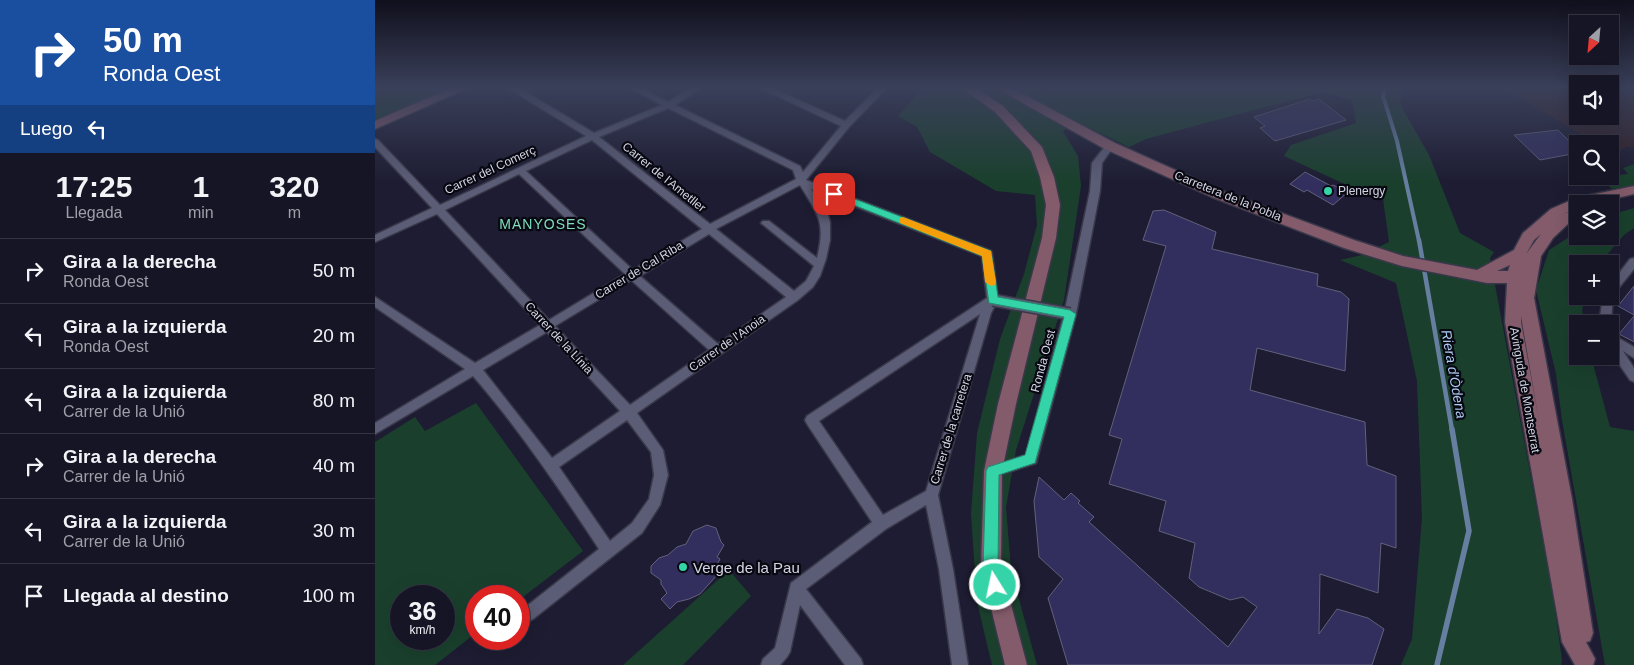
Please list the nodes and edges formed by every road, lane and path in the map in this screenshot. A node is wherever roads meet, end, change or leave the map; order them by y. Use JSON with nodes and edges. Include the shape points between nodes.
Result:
{"nodes":[{"id":1,"x":389,"y":119,"type":"edge"},
{"id":2,"x":564,"y":119,"type":"edge"},
{"id":3,"x":634,"y":119,"type":"edge"},
{"id":4,"x":697,"y":119,"type":"edge"},
{"id":5,"x":833,"y":119,"type":"edge"},
{"id":6,"x":852,"y":119,"type":"edge"},
{"id":7,"x":1009,"y":119,"type":"edge"},
{"id":8,"x":1060,"y":119,"type":"edge"},
{"id":9,"x":375,"y":125,"type":"edge"},
{"id":10,"x":846,"y":125,"type":"junction"},
{"id":11,"x":593,"y":136,"type":"junction"},
{"id":12,"x":375,"y":142,"type":"edge"},
{"id":13,"x":1111,"y":146,"type":"junction"},
{"id":14,"x":520,"y":170,"type":"junction"},
{"id":15,"x":800,"y":181,"type":"junction"},
{"id":16,"x":1634,"y":190,"type":"edge"},
{"id":17,"x":1634,"y":198,"type":"edge"},
{"id":18,"x":1619,"y":201,"type":"edge"},
{"id":19,"x":437,"y":209,"type":"junction"},
{"id":20,"x":1569,"y":217,"type":"edge"},
{"id":21,"x":766,"y":223,"type":"dead end"},
{"id":22,"x":709,"y":229,"type":"junction"},
{"id":23,"x":375,"y":239,"type":"edge"},
{"id":24,"x":1527,"y":254,"type":"junction"},
{"id":25,"x":1402,"y":261,"type":"joint"},
{"id":26,"x":1634,"y":262,"type":"edge"},
{"id":27,"x":819,"y":265,"type":"junction"},
{"id":28,"x":631,"y":274,"type":"junction"},
{"id":29,"x":1485,"y":275,"type":"junction"},
{"id":30,"x":1515,"y":277,"type":"junction"},
{"id":31,"x":1619,"y":281,"type":"edge"},
{"id":32,"x":794,"y":297,"type":"junction"},
{"id":33,"x":993,"y":300,"type":"junction"},
{"id":34,"x":375,"y":301,"type":"edge"},
{"id":35,"x":1520,"y":302,"type":"junction"},
{"id":36,"x":1070,"y":314,"type":"junction"},
{"id":37,"x":548,"y":326,"type":"junction"},
{"id":38,"x":1619,"y":343,"type":"edge"},
{"id":39,"x":717,"y":350,"type":"junction"},
{"id":40,"x":1634,"y":352,"type":"edge"},
{"id":41,"x":1619,"y":355,"type":"edge"},
{"id":42,"x":474,"y":370,"type":"junction"},
{"id":43,"x":1634,"y":377,"type":"edge"},
{"id":44,"x":629,"y":412,"type":"junction"},
{"id":45,"x":375,"y":429,"type":"edge"},
{"id":46,"x":551,"y":466,"type":"junction"},
{"id":47,"x":993,"y":471,"type":"junction"},
{"id":48,"x":931,"y":495,"type":"junction"},
{"id":49,"x":881,"y":524,"type":"junction"},
{"id":50,"x":609,"y":551,"type":"junction"},
{"id":51,"x":796,"y":588,"type":"junction"},
{"id":52,"x":530,"y":612,"type":"edge"},
{"id":53,"x":1584,"y":662,"type":"edge"},
{"id":54,"x":769,"y":665,"type":"edge"},
{"id":55,"x":855,"y":665,"type":"edge"},
{"id":56,"x":960,"y":665,"type":"edge"},
{"id":57,"x":1016,"y":665,"type":"edge"}],
"edges":[{"from":1,"to":9,"type":"street"},
{"from":2,"to":11,"type":"street","name":"Carrer de l'Ametller"},
{"from":3,"to":11,"type":"street","name":"Carrer del Comerç"},
{"from":4,"to":15,"type":"street","name":"Carrer de l'Anoia","via":[[797,168]]},
{"from":5,"to":10,"type":"street"},
{"from":6,"to":10,"type":"street","name":"Carrer de Cal Riba"},
{"from":7,"to":47,"type":"street","via":[[1037,150],[1053,205],[1049,238]]},
{"from":8,"to":13,"type":"street","name":"Carretera de la Pobla"},
{"from":10,"to":15,"type":"street","name":"Carrer de Cal Riba"},
{"from":11,"to":14,"type":"street","name":"Carrer del Comerç"},
{"from":11,"to":22,"type":"street","name":"Carrer de l'Ametller"},
{"from":12,"to":19,"type":"street","name":"Carrer de la Línia"},
{"from":13,"to":25,"type":"street","name":"Carretera de la Pobla","via":[[1217,194]]},
{"from":13,"to":36,"type":"street","name":"Ronda Oest","via":[[1097,163],[1095,191]]},
{"from":14,"to":19,"type":"street","name":"Carrer del Comerç"},
{"from":14,"to":28,"type":"street"},
{"from":15,"to":22,"type":"street","name":"Carrer de Cal Riba"},
{"from":15,"to":27,"type":"street","name":"Carrer de l'Anoia","via":[[824,216],[826,240]]},
{"from":15,"to":33,"type":"street","via":[[987,254]]},
{"from":16,"to":24,"type":"street","name":"Avinguda de Montserrat","via":[[1581,200],[1556,212],[1528,237]]},
{"from":17,"to":18,"type":"street"},
{"from":19,"to":23,"type":"street","name":"Carrer del Comerç"},
{"from":19,"to":37,"type":"street","name":"Carrer de la Línia"},
{"from":20,"to":24,"type":"street","name":"Avinguda de Montserrat"},
{"from":21,"to":27,"type":"street"},
{"from":22,"to":28,"type":"street","name":"Carrer de Cal Riba"},
{"from":22,"to":32,"type":"street","name":"Carrer de l'Ametller"},
{"from":24,"to":29,"type":"street"},
{"from":24,"to":30,"type":"street"},
{"from":24,"to":35,"type":"street","name":"Avinguda de Montserrat"},
{"from":25,"to":29,"type":"street","name":"Carretera de la Pobla"},
{"from":26,"to":31,"type":"street"},
{"from":27,"to":32,"type":"street","name":"Carrer de l'Anoia","via":[[811,282]]},
{"from":28,"to":37,"type":"street","name":"Carrer de Cal Riba"},
{"from":28,"to":39,"type":"street"},
{"from":29,"to":30,"type":"street","name":"Carretera de la Pobla"},
{"from":29,"to":35,"type":"street"},
{"from":30,"to":35,"type":"street","name":"Avinguda de Montserrat"},
{"from":32,"to":39,"type":"street","name":"Carrer de l'Anoia"},
{"from":33,"to":36,"type":"street","bridge":true},
{"from":33,"to":48,"type":"street","name":"Carrer de la carretera","via":[[986,313]]},
{"from":33,"to":49,"type":"street","via":[[811,420]]},
{"from":34,"to":42,"type":"street"},
{"from":35,"to":53,"type":"street","name":"Avinguda de Montserrat","via":[[1562,500]]},
{"from":36,"to":47,"type":"street","name":"Ronda Oest","via":[[1031,459]]},
{"from":37,"to":42,"type":"street","name":"Carrer de Cal Riba"},
{"from":37,"to":44,"type":"street","name":"Carrer de la Línia"},
{"from":38,"to":40,"type":"street"},
{"from":39,"to":44,"type":"street","name":"Carrer de l'Anoia"},
{"from":41,"to":43,"type":"street"},
{"from":42,"to":45,"type":"street","name":"Carrer de Cal Riba"},
{"from":42,"to":46,"type":"street"},
{"from":44,"to":46,"type":"street","name":"Carrer de l'Anoia"},
{"from":44,"to":50,"type":"street","name":"Carrer de la Línia","via":[[657,450],[661,475],[655,501],[637,528]]},
{"from":46,"to":50,"type":"street"},
{"from":47,"to":57,"type":"street","via":[[991,567]]},
{"from":48,"to":49,"type":"street"},
{"from":48,"to":56,"type":"street","name":"Carrer de la carretera"},
{"from":49,"to":51,"type":"street"},
{"from":50,"to":52,"type":"street","name":"Carrer de la Línia"},
{"from":51,"to":54,"type":"street","via":[[781,652]]},
{"from":51,"to":55,"type":"street"}]}
